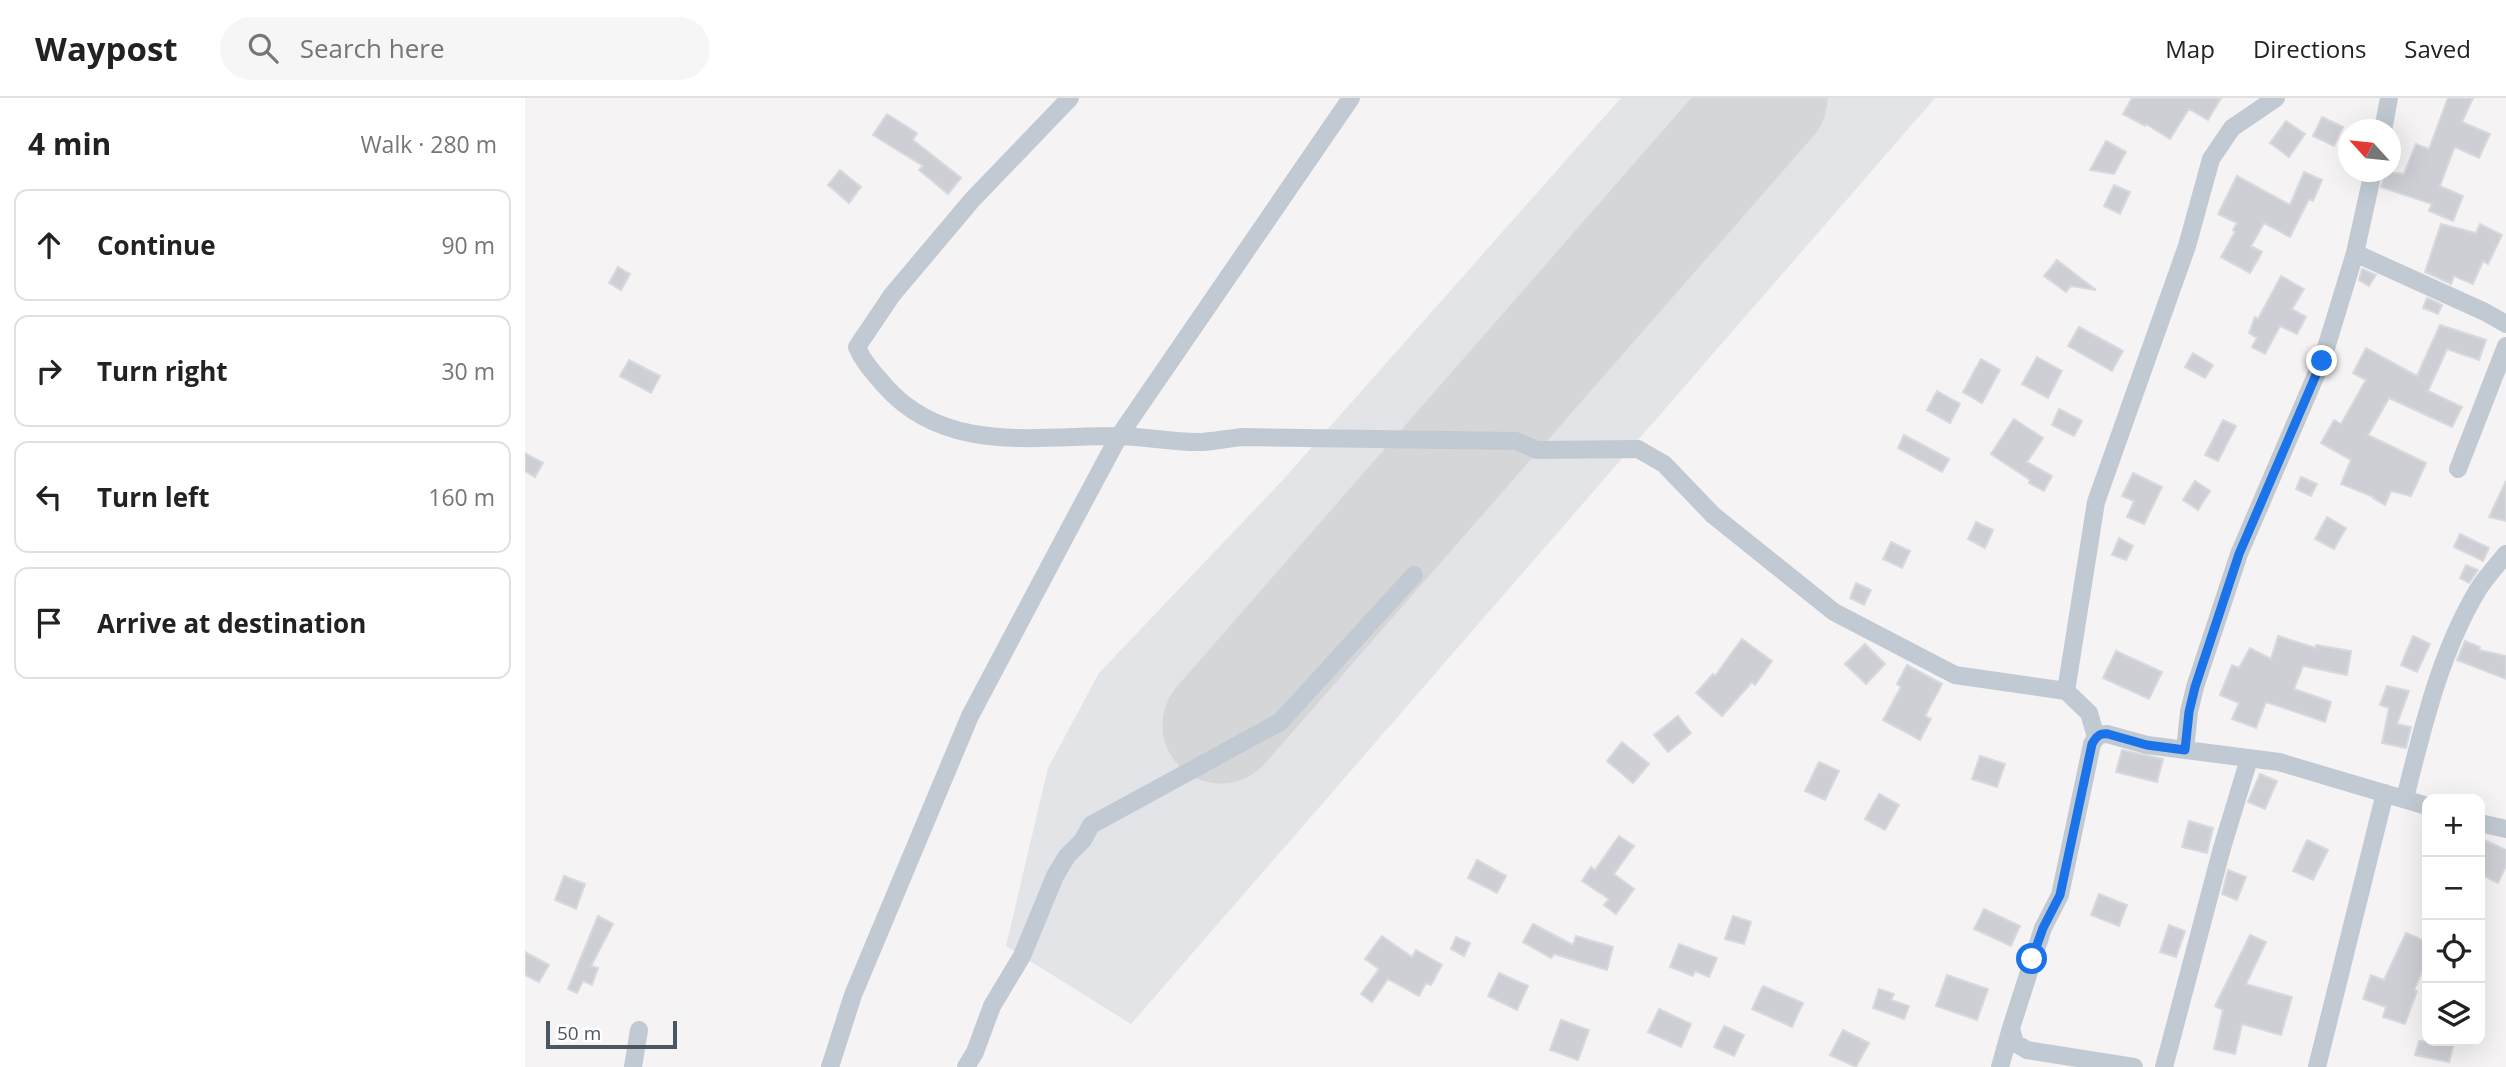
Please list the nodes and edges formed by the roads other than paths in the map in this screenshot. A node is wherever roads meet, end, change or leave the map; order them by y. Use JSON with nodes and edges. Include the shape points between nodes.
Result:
{"nodes":[{"id":1,"x":1070,"y":98,"type":"edge"},
{"id":2,"x":1351,"y":98,"type":"edge"},
{"id":3,"x":2276,"y":98,"type":"edge"},
{"id":4,"x":2389,"y":98,"type":"edge"},
{"id":5,"x":2384,"y":119,"type":"edge"},
{"id":6,"x":2371,"y":182,"type":"edge"},
{"id":7,"x":2355,"y":253,"type":"junction"},
{"id":8,"x":2506,"y":324,"type":"edge"},
{"id":9,"x":2506,"y":346,"type":"edge"},
{"id":10,"x":1119,"y":436,"type":"junction"},
{"id":11,"x":2458,"y":469,"type":"dead end"},
{"id":12,"x":2506,"y":554,"type":"edge"},
{"id":13,"x":1414,"y":575,"type":"dead end"},
{"id":14,"x":2066,"y":691,"type":"junction"},
{"id":15,"x":2096,"y":737,"type":"junction"},
{"id":16,"x":2185,"y":750,"type":"junction"},
{"id":17,"x":2249,"y":759,"type":"junction"},
{"id":18,"x":2385,"y":793,"type":"junction"},
{"id":19,"x":2405,"y":799,"type":"junction"},
{"id":20,"x":2422,"y":804,"type":"edge"},
{"id":21,"x":2485,"y":824,"type":"edge"},
{"id":22,"x":2506,"y":829,"type":"edge"},
{"id":23,"x":2011,"y":1028,"type":"junction"},
{"id":24,"x":639,"y":1030,"type":"dead end"},
{"id":25,"x":633,"y":1067,"type":"edge"},
{"id":26,"x":830,"y":1067,"type":"edge"},
{"id":27,"x":966,"y":1067,"type":"edge"},
{"id":28,"x":2000,"y":1067,"type":"edge"},
{"id":29,"x":2134,"y":1067,"type":"edge"},
{"id":30,"x":2164,"y":1067,"type":"edge"},
{"id":31,"x":2317,"y":1067,"type":"edge"}],
"edges":[{"from":1,"to":10,"type":"street","via":[[963,211],[892,295],[857,347],[862,360],[892,394],[925,419],[957,430],[1007,439]]},
{"from":2,"to":10,"type":"street"},
{"from":3,"to":14,"type":"street","via":[[2232,128],[2211,159],[2187,246],[2096,502]]},
{"from":4,"to":5,"type":"street"},
{"from":6,"to":7,"type":"street"},
{"from":7,"to":8,"type":"street"},
{"from":7,"to":16,"type":"street","via":[[2322,361],[2239,554],[2192,700]]},
{"from":9,"to":11,"type":"street"},
{"from":10,"to":14,"type":"street","via":[[1201,442],[1244,437],[1516,441],[1537,450],[1638,449],[1664,464],[1713,514],[1834,612],[1955,675]]},
{"from":10,"to":26,"type":"street","via":[[970,716],[853,995]]},
{"from":12,"to":19,"type":"street","via":[[2480,587],[2452,644],[2428,709]]},
{"from":13,"to":27,"type":"street","via":[[1280,722],[1091,825],[1055,876],[1022,956],[992,1006]]},
{"from":14,"to":15,"type":"street","via":[[2089,713]]},
{"from":15,"to":16,"type":"street","via":[[2108,734]]},
{"from":15,"to":23,"type":"street","via":[[2060,895],[2043,928]]},
{"from":16,"to":17,"type":"street"},
{"from":17,"to":18,"type":"street","via":[[2308,769]]},
{"from":17,"to":30,"type":"street"},
{"from":18,"to":19,"type":"street"},
{"from":18,"to":31,"type":"street"},
{"from":19,"to":20,"type":"street"},
{"from":21,"to":22,"type":"street"},
{"from":23,"to":28,"type":"street"},
{"from":23,"to":29,"type":"street","via":[[2015,1043],[2027,1050]]},
{"from":24,"to":25,"type":"street"}]}
